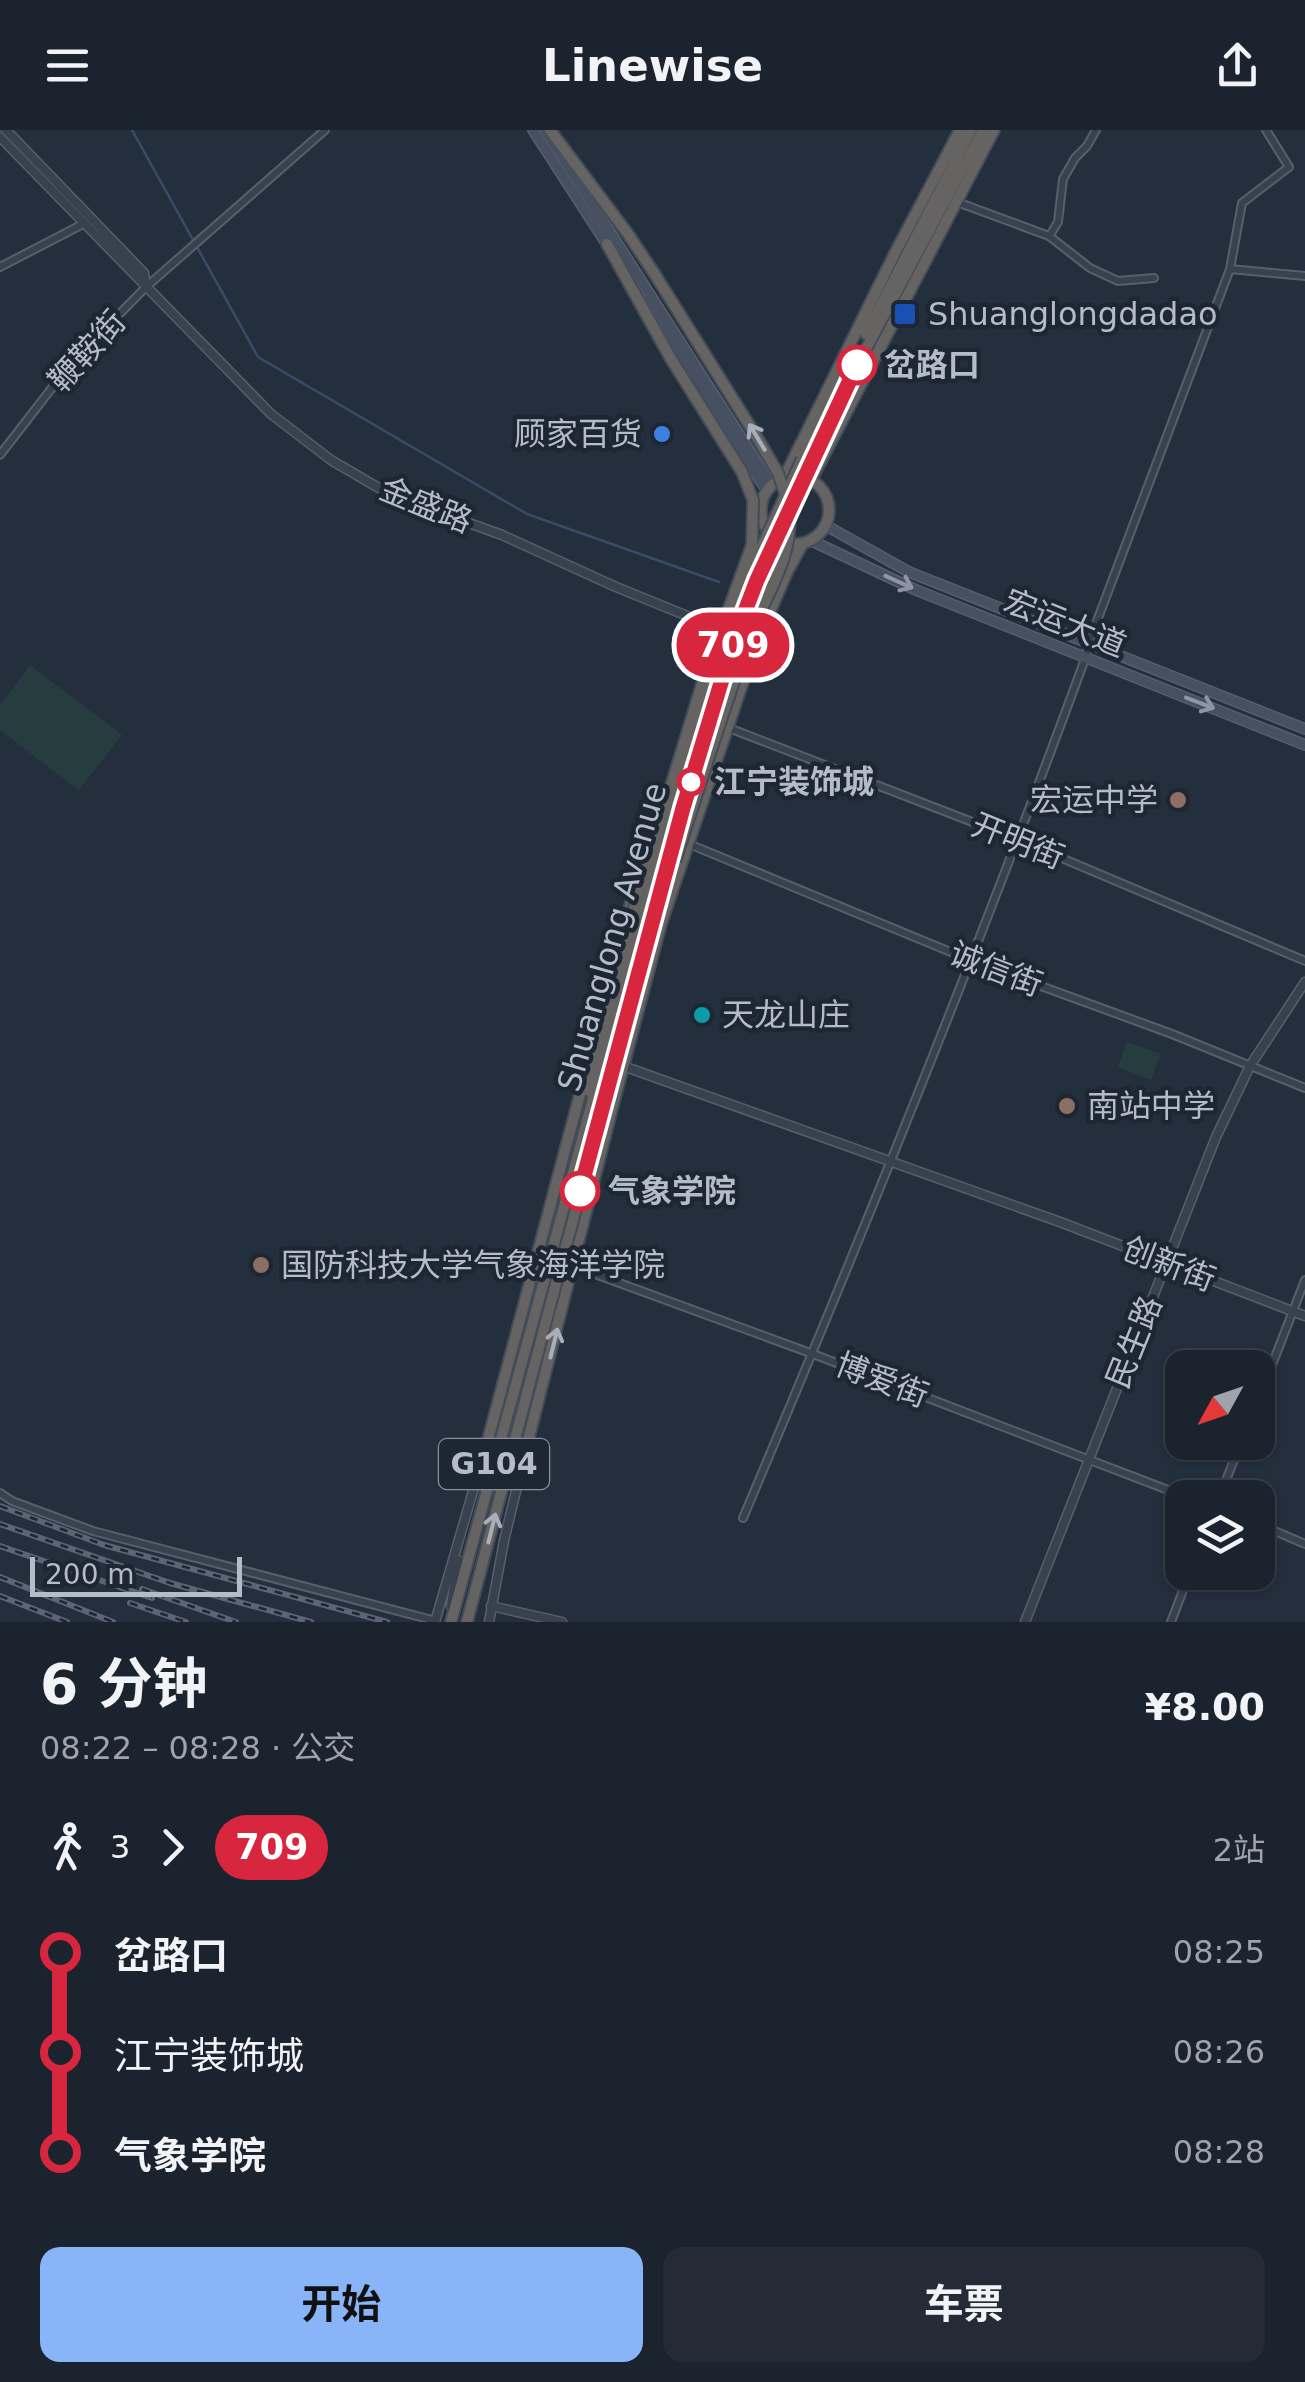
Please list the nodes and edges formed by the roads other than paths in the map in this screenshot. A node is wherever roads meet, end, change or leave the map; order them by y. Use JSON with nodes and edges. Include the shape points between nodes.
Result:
{"nodes":[{"id":1,"x":6,"y":130,"type":"edge"},
{"id":2,"x":325,"y":130,"type":"edge"},
{"id":3,"x":533,"y":130,"type":"edge"},
{"id":4,"x":548,"y":130,"type":"edge"},
{"id":5,"x":960,"y":130,"type":"edge"},
{"id":6,"x":970,"y":130,"type":"edge"},
{"id":7,"x":982,"y":130,"type":"edge"},
{"id":8,"x":994,"y":130,"type":"edge"},
{"id":9,"x":1096,"y":130,"type":"edge"},
{"id":10,"x":1266,"y":130,"type":"edge"},
{"id":11,"x":0,"y":137,"type":"edge"},
{"id":12,"x":956,"y":202,"type":"junction"},
{"id":13,"x":84,"y":224,"type":"junction"},
{"id":14,"x":1050,"y":236,"type":"junction"},
{"id":15,"x":607,"y":244,"type":"junction"},
{"id":16,"x":0,"y":267,"type":"edge"},
{"id":17,"x":1230,"y":269,"type":"junction"},
{"id":18,"x":1305,"y":276,"type":"edge"},
{"id":19,"x":1154,"y":278,"type":"dead end"},
{"id":20,"x":146,"y":287,"type":"junction"},
{"id":21,"x":0,"y":455,"type":"edge"},
{"id":22,"x":784,"y":478,"type":"junction"},
{"id":23,"x":811,"y":480,"type":"junction"},
{"id":24,"x":769,"y":488,"type":"junction"},
{"id":25,"x":825,"y":525,"type":"junction"},
{"id":26,"x":766,"y":527,"type":"junction"},
{"id":27,"x":807,"y":542,"type":"junction"},
{"id":28,"x":717,"y":628,"type":"junction"},
{"id":29,"x":1089,"y":642,"type":"junction"},
{"id":30,"x":756,"y":644,"type":"junction"},
{"id":31,"x":1085,"y":659,"type":"junction"},
{"id":32,"x":728,"y":728,"type":"junction"},
{"id":33,"x":1305,"y":729,"type":"edge"},
{"id":34,"x":1305,"y":745,"type":"edge"},
{"id":35,"x":1019,"y":840,"type":"junction"},
{"id":36,"x":688,"y":844,"type":"junction"},
{"id":37,"x":652,"y":923,"type":"junction"},
{"id":38,"x":970,"y":960,"type":"junction"},
{"id":39,"x":1305,"y":961,"type":"edge"},
{"id":40,"x":1305,"y":982,"type":"edge"},
{"id":41,"x":623,"y":1066,"type":"junction"},
{"id":42,"x":1250,"y":1066,"type":"junction"},
{"id":43,"x":1305,"y":1088,"type":"edge"},
{"id":44,"x":576,"y":1159,"type":"junction"},
{"id":45,"x":891,"y":1162,"type":"junction"},
{"id":46,"x":1166,"y":1263,"type":"junction"},
{"id":47,"x":574,"y":1266,"type":"junction"},
{"id":48,"x":1305,"y":1280,"type":"edge"},
{"id":49,"x":543,"y":1309,"type":"junction"},
{"id":50,"x":1293,"y":1312,"type":"junction"},
{"id":51,"x":1305,"y":1316,"type":"edge"},
{"id":52,"x":812,"y":1354,"type":"junction"},
{"id":53,"x":1275,"y":1357,"type":"edge"},
{"id":54,"x":489,"y":1436,"type":"joint"},
{"id":55,"x":529,"y":1437,"type":"joint"},
{"id":56,"x":1088,"y":1460,"type":"junction"},
{"id":57,"x":1165,"y":1489,"type":"edge"},
{"id":58,"x":0,"y":1492,"type":"edge"},
{"id":59,"x":744,"y":1518,"type":"dead end"},
{"id":60,"x":1275,"y":1531,"type":"edge"},
{"id":61,"x":460,"y":1541,"type":"junction"},
{"id":62,"x":1305,"y":1544,"type":"edge"},
{"id":63,"x":1183,"y":1590,"type":"edge"},
{"id":64,"x":491,"y":1606,"type":"junction"},
{"id":65,"x":436,"y":1622,"type":"edge"},
{"id":66,"x":450,"y":1622,"type":"edge"},
{"id":67,"x":467,"y":1622,"type":"edge"},
{"id":68,"x":489,"y":1622,"type":"edge"},
{"id":69,"x":562,"y":1622,"type":"edge"},
{"id":70,"x":1025,"y":1622,"type":"edge"},
{"id":71,"x":1171,"y":1622,"type":"edge"}],
"edges":[{"from":1,"to":20,"type":"street","name":"金盛路","via":[[144,273]]},
{"from":2,"to":20,"type":"street","name":"鞭鞍街"},
{"from":3,"to":15,"type":"main road"},
{"from":4,"to":24,"type":"main road"},
{"from":37,"to":4,"type":"highway","one_way":true,"bridge":true,"via":[[750,635],[787,547],[788,501],[778,473],[654,273]]},
{"from":5,"to":22,"type":"highway"},
{"from":6,"to":44,"type":"highway","name":"Shuanglong Avenue","number":"G104","bridge":true,"via":[[751,570],[673,809]]},
{"from":7,"to":37,"type":"highway","name":"Shuanglong Avenue","number":"G104","bridge":true,"via":[[850,377],[757,580]]},
{"from":8,"to":12,"type":"highway"},
{"from":9,"to":14,"type":"street","via":[[1063,179]]},
{"from":10,"to":17,"type":"street","via":[[1289,167],[1242,203]]},
{"from":11,"to":13,"type":"street","name":"金盛路"},
{"from":12,"to":14,"type":"street"},
{"from":12,"to":23,"type":"highway"},
{"from":13,"to":16,"type":"street"},
{"from":13,"to":20,"type":"street","name":"金盛路"},
{"from":14,"to":19,"type":"street","via":[[1118,281]]},
{"from":15,"to":24,"type":"main road"},
{"from":15,"to":44,"type":"highway","bridge":true,"via":[[742,472],[753,500],[752,545],[635,904]]},
{"from":17,"to":18,"type":"street"},
{"from":17,"to":29,"type":"street"},
{"from":20,"to":21,"type":"street","name":"鞭鞍街","via":[[72,362]]},
{"from":20,"to":28,"type":"street","name":"金盛路","via":[[270,414],[346,469],[388,494],[502,535]]},
{"from":22,"to":23,"type":"highway"},
{"from":22,"to":24,"type":"highway"},
{"from":23,"to":25,"type":"highway","via":[[828,504]]},
{"from":24,"to":26,"type":"highway","via":[[761,508]]},
{"from":25,"to":27,"type":"highway"},
{"from":25,"to":29,"type":"main road","name":"宏运大道","via":[[909,572]]},
{"from":26,"to":27,"type":"highway","via":[[782,541]]},
{"from":26,"to":28,"type":"highway","name":"Shuanglong Avenue","number":"G104"},
{"from":27,"to":30,"type":"highway","name":"Shuanglong Avenue","number":"G104"},
{"from":27,"to":31,"type":"main road","name":"宏运大道","one_way":true},
{"from":28,"to":30,"type":"street","name":"金盛路"},
{"from":28,"to":54,"type":"highway","name":"Shuanglong Avenue","number":"G104","via":[[622,929]]},
{"from":29,"to":31,"type":"street"},
{"from":29,"to":33,"type":"main road","name":"宏运大道"},
{"from":30,"to":32,"type":"highway","name":"Shuanglong Avenue","number":"G104"},
{"from":31,"to":34,"type":"main road","name":"宏运大道","one_way":true},
{"from":31,"to":35,"type":"street"},
{"from":32,"to":35,"type":"street","name":"开明街"},
{"from":32,"to":36,"type":"highway","name":"Shuanglong Avenue","number":"G104"},
{"from":35,"to":38,"type":"street"},
{"from":35,"to":39,"type":"street","name":"开明街"},
{"from":36,"to":38,"type":"street","name":"诚信街"},
{"from":36,"to":41,"type":"highway","name":"Shuanglong Avenue","number":"G104"},
{"from":37,"to":49,"type":"highway","name":"Shuanglong Avenue","number":"G104","bridge":true},
{"from":38,"to":42,"type":"street","name":"诚信街"},
{"from":38,"to":45,"type":"street"},
{"from":40,"to":42,"type":"street","name":"民生路"},
{"from":41,"to":45,"type":"street","name":"创新街"},
{"from":41,"to":47,"type":"highway","name":"Shuanglong Avenue","number":"G104"},
{"from":42,"to":43,"type":"street","name":"诚信街"},
{"from":42,"to":46,"type":"street","name":"民生路"},
{"from":44,"to":49,"type":"highway","name":"Shuanglong Avenue","number":"G104","bridge":true},
{"from":45,"to":46,"type":"street","name":"创新街"},
{"from":45,"to":52,"type":"street"},
{"from":46,"to":50,"type":"street","name":"创新街"},
{"from":46,"to":56,"type":"street","name":"民生路"},
{"from":47,"to":52,"type":"street","name":"博爱街"},
{"from":55,"to":47,"type":"highway","name":"Shuanglong Avenue","number":"G104","one_way":true},
{"from":48,"to":50,"type":"street"},
{"from":49,"to":66,"type":"highway","name":"Shuanglong Avenue","number":"G104"},
{"from":67,"to":49,"type":"highway","name":"Shuanglong Avenue","number":"G104","one_way":true},
{"from":50,"to":51,"type":"street","name":"创新街"},
{"from":50,"to":53,"type":"street"},
{"from":52,"to":56,"type":"street","name":"博爱街"},
{"from":52,"to":59,"type":"street"},
{"from":54,"to":61,"type":"street"},
{"from":55,"to":64,"type":"street"},
{"from":56,"to":57,"type":"street","name":"博爱街"},
{"from":56,"to":70,"type":"street","name":"民生路"},
{"from":58,"to":65,"type":"street","via":[[93,1531]]},
{"from":60,"to":62,"type":"street"},
{"from":61,"to":65,"type":"street"},
{"from":61,"to":66,"type":"street"},
{"from":63,"to":71,"type":"street"},
{"from":64,"to":68,"type":"street"},
{"from":64,"to":69,"type":"street"}]}
